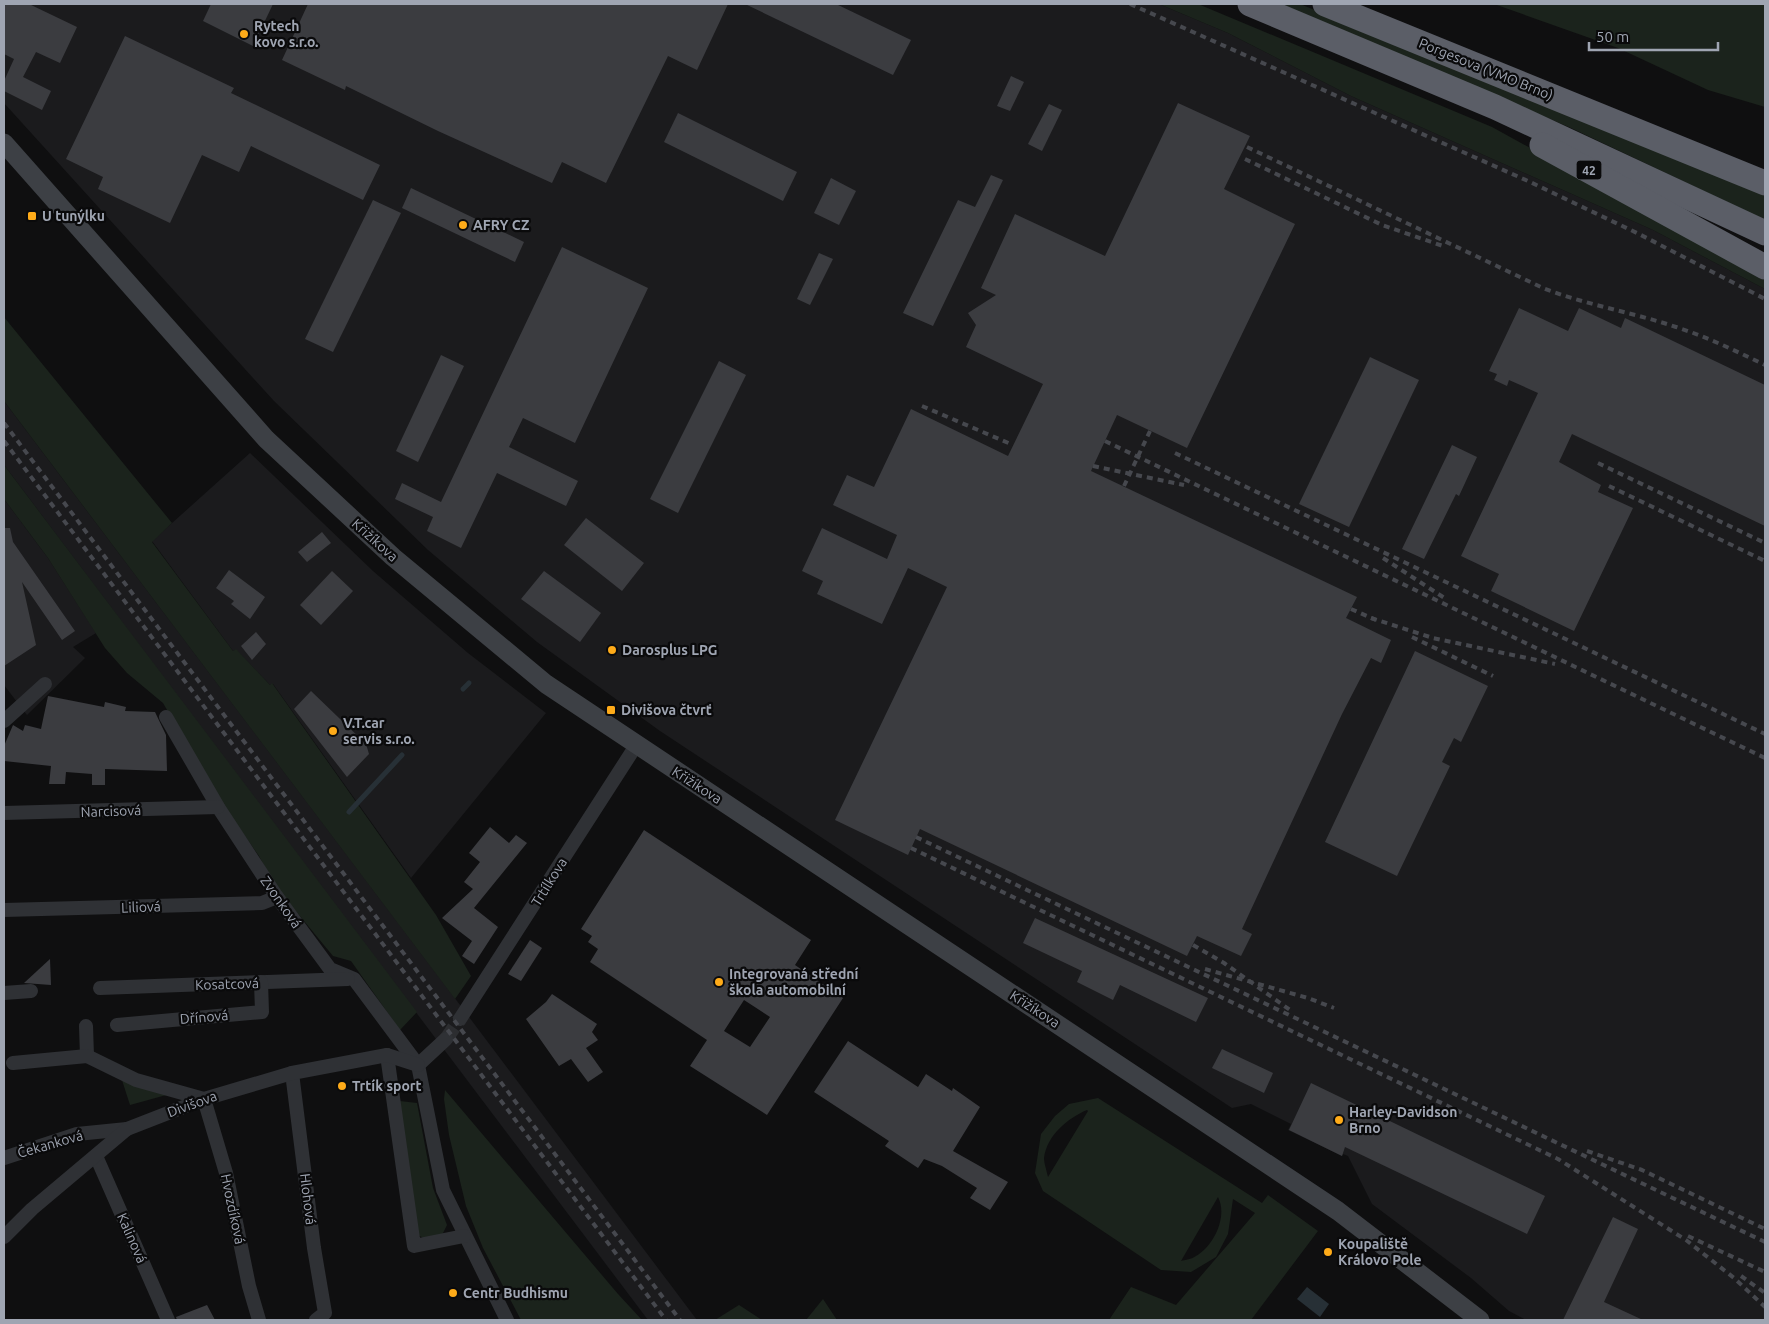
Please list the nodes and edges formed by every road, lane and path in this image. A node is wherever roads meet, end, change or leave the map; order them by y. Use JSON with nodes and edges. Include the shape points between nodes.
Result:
{"nodes":[{"id":1,"x":1250,"y":4,"type":"edge"},
{"id":2,"x":1325,"y":4,"type":"edge"},
{"id":3,"x":1414,"y":72,"type":"junction"},
{"id":4,"x":1646,"y":135,"type":"junction"},
{"id":5,"x":4,"y":143,"type":"edge"},
{"id":6,"x":1765,"y":166,"type":"edge"},
{"id":7,"x":1765,"y":183,"type":"edge"},
{"id":8,"x":1765,"y":233,"type":"edge"},
{"id":9,"x":1765,"y":267,"type":"edge"},
{"id":10,"x":45,"y":684,"type":"dead end"},
{"id":11,"x":166,"y":718,"type":"dead end"},
{"id":12,"x":4,"y":721,"type":"edge"},
{"id":13,"x":637,"y":744,"type":"junction"},
{"id":14,"x":218,"y":807,"type":"junction"},
{"id":15,"x":4,"y":813,"type":"edge"},
{"id":16,"x":277,"y":897,"type":"junction"},
{"id":17,"x":4,"y":910,"type":"edge"},
{"id":18,"x":354,"y":979,"type":"junction"},
{"id":19,"x":261,"y":982,"type":"junction"},
{"id":20,"x":100,"y":988,"type":"dead end"},
{"id":21,"x":31,"y":991,"type":"dead end"},
{"id":22,"x":4,"y":993,"type":"edge"},
{"id":23,"x":460,"y":1019,"type":"tunnel mouth"},
{"id":24,"x":116,"y":1025,"type":"dead end"},
{"id":25,"x":86,"y":1026,"type":"dead end"},
{"id":26,"x":446,"y":1039,"type":"tunnel mouth"},
{"id":27,"x":387,"y":1055,"type":"junction"},
{"id":28,"x":86,"y":1056,"type":"junction"},
{"id":29,"x":13,"y":1063,"type":"dead end"},
{"id":30,"x":418,"y":1066,"type":"junction"},
{"id":31,"x":292,"y":1073,"type":"junction"},
{"id":32,"x":204,"y":1099,"type":"junction"},
{"id":33,"x":127,"y":1129,"type":"junction"},
{"id":34,"x":96,"y":1156,"type":"junction"},
{"id":35,"x":4,"y":1158,"type":"edge"},
{"id":36,"x":464,"y":1236,"type":"junction"},
{"id":37,"x":4,"y":1237,"type":"edge"},
{"id":38,"x":168,"y":1320,"type":"edge"},
{"id":39,"x":259,"y":1320,"type":"edge"},
{"id":40,"x":316,"y":1320,"type":"edge"},
{"id":41,"x":507,"y":1320,"type":"edge"},
{"id":42,"x":1480,"y":1320,"type":"edge"}],
"edges":[{"from":1,"to":3,"type":"highway","number":"42"},
{"from":2,"to":4,"type":"highway","name":"Porgesova (VMO Brno)"},
{"from":3,"to":8,"type":"highway","number":"42"},
{"from":3,"to":9,"type":"highway","number":"42","via":[[1495,122]]},
{"from":4,"to":6,"type":"highway","via":[[1723,150]]},
{"from":4,"to":7,"type":"highway"},
{"from":5,"to":13,"type":"street","name":"Křižíkova","via":[[266,439],[393,557],[490,639],[546,684]]},
{"from":10,"to":12,"type":"street"},
{"from":11,"to":14,"type":"street","name":"Zvonková"},
{"from":13,"to":23,"type":"street","name":"Trtílkova"},
{"from":13,"to":42,"type":"street","name":"Křižíkova","via":[[1338,1211]]},
{"from":14,"to":15,"type":"street","name":"Narcisová"},
{"from":14,"to":16,"type":"street","name":"Zvonková"},
{"from":16,"to":17,"type":"street","name":"Liliová","via":[[262,903]]},
{"from":16,"to":18,"type":"street","name":"Zvonková","via":[[330,969]]},
{"from":18,"to":19,"type":"street","name":"Kosatcová"},
{"from":18,"to":30,"type":"street"},
{"from":19,"to":20,"type":"street","name":"Kosatcová"},
{"from":19,"to":24,"type":"street","name":"Dřínová","via":[[262,1012]]},
{"from":21,"to":22,"type":"street"},
{"from":25,"to":28,"type":"street"},
{"from":26,"to":30,"type":"street"},
{"from":27,"to":30,"type":"street"},
{"from":27,"to":31,"type":"street","name":"Divišova"},
{"from":27,"to":36,"type":"street","via":[[414,1246]]},
{"from":28,"to":29,"type":"street"},
{"from":28,"to":32,"type":"street","via":[[136,1080]]},
{"from":30,"to":36,"type":"street","via":[[443,1190]]},
{"from":31,"to":32,"type":"street","name":"Divišova"},
{"from":31,"to":40,"type":"street","name":"Hlohová","via":[[325,1313]]},
{"from":32,"to":33,"type":"street","name":"Divišova"},
{"from":32,"to":39,"type":"street","name":"Hvozdíková","via":[[226,1173]]},
{"from":33,"to":34,"type":"street","name":"Divišova"},
{"from":33,"to":35,"type":"street","name":"Čekanková","via":[[77,1134]]},
{"from":34,"to":37,"type":"street","name":"Divišova","via":[[32,1209]]},
{"from":34,"to":38,"type":"street","name":"Kalinová"},
{"from":36,"to":41,"type":"street"}]}
